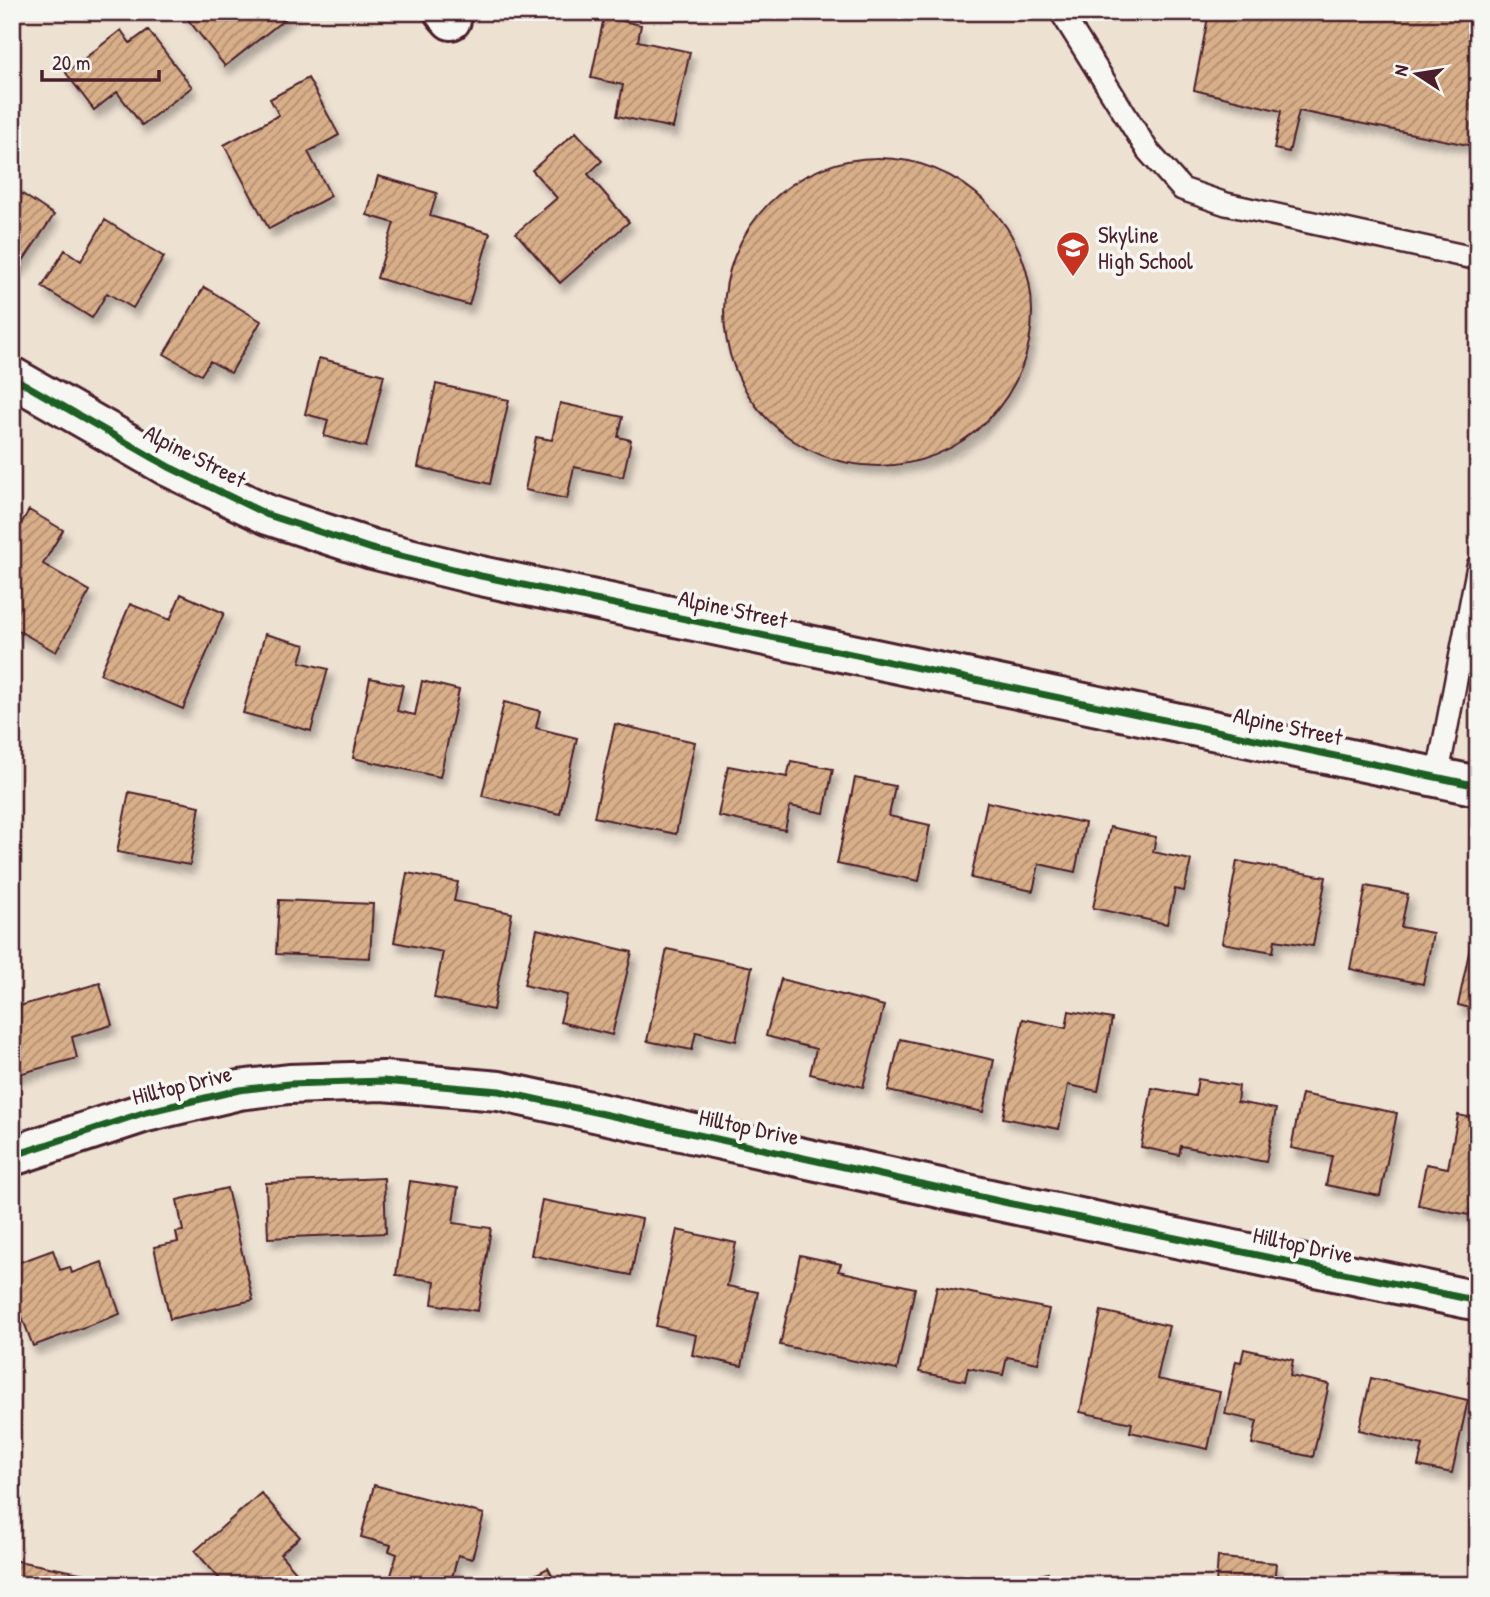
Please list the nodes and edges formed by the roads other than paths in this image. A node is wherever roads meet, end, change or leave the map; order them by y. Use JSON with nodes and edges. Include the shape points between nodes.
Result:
{"nodes":[{"id":1,"x":1061,"y":12,"type":"edge"},
{"id":2,"x":1478,"y":259,"type":"edge"},
{"id":3,"x":12,"y":377,"type":"edge"},
{"id":4,"x":1478,"y":566,"type":"edge"},
{"id":5,"x":1437,"y":778,"type":"junction"},
{"id":6,"x":1478,"y":786,"type":"edge"},
{"id":7,"x":12,"y":1156,"type":"edge"},
{"id":8,"x":1478,"y":1301,"type":"edge"}],
"edges":[{"from":1,"to":2,"type":"lane","via":[[1148,151],[1182,189],[1226,204]]},
{"from":3,"to":5,"type":"street","name":"Alpine Street","via":[[169,467],[268,515],[372,549],[494,579]]},
{"from":4,"to":5,"type":"lane"},
{"from":5,"to":6,"type":"street","name":"Alpine Street"},
{"from":7,"to":8,"type":"street","name":"Hilltop Drive","via":[[146,1112],[239,1090],[383,1081],[499,1091]]}]}
